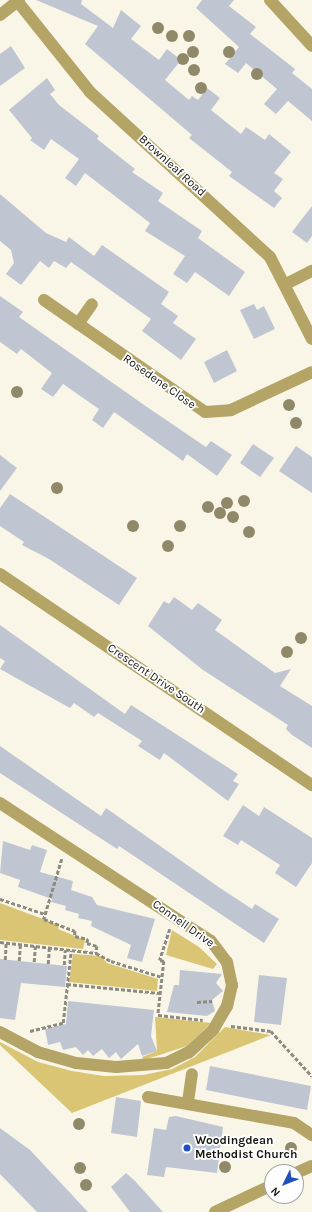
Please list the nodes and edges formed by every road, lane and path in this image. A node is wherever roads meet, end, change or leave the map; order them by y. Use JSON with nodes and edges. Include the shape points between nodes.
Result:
{"nodes":[{"id":1,"x":270,"y":0,"type":"edge"},
{"id":2,"x":18,"y":1,"type":"edge"},
{"id":3,"x":0,"y":15,"type":"edge"},
{"id":4,"x":312,"y":46,"type":"edge"},
{"id":5,"x":312,"y":271,"type":"edge"},
{"id":6,"x":286,"y":284,"type":"junction"},
{"id":7,"x":44,"y":300,"type":"dead end"},
{"id":8,"x":92,"y":304,"type":"dead end"},
{"id":9,"x":78,"y":324,"type":"junction"},
{"id":10,"x":312,"y":339,"type":"edge"},
{"id":11,"x":312,"y":372,"type":"edge"},
{"id":12,"x":0,"y":574,"type":"edge"},
{"id":13,"x":312,"y":785,"type":"edge"},
{"id":14,"x":0,"y":803,"type":"edge"},
{"id":15,"x":65,"y":855,"type":"dead end"},
{"id":16,"x":0,"y":899,"type":"edge"},
{"id":17,"x":45,"y":914,"type":"junction"},
{"id":18,"x":0,"y":942,"type":"edge"},
{"id":19,"x":6,"y":943,"type":"junction"},
{"id":20,"x":20,"y":945,"type":"junction"},
{"id":21,"x":35,"y":946,"type":"junction"},
{"id":22,"x":49,"y":948,"type":"junction"},
{"id":23,"x":65,"y":950,"type":"junction"},
{"id":24,"x":70,"y":950,"type":"junction"},
{"id":25,"x":96,"y":953,"type":"junction"},
{"id":26,"x":5,"y":960,"type":"dead end"},
{"id":27,"x":19,"y":961,"type":"dead end"},
{"id":28,"x":34,"y":962,"type":"dead end"},
{"id":29,"x":48,"y":964,"type":"dead end"},
{"id":30,"x":64,"y":966,"type":"dead end"},
{"id":31,"x":162,"y":977,"type":"dead end"},
{"id":32,"x":67,"y":984,"type":"junction"},
{"id":33,"x":160,"y":993,"type":"dead end"},
{"id":34,"x":216,"y":998,"type":"dead end"},
{"id":35,"x":197,"y":1002,"type":"dead end"},
{"id":36,"x":0,"y":1032,"type":"edge"},
{"id":37,"x":27,"y":1032,"type":"dead end"},
{"id":38,"x":192,"y":1074,"type":"dead end"},
{"id":39,"x":148,"y":1097,"type":"dead end"},
{"id":40,"x":188,"y":1102,"type":"junction"},
{"id":41,"x":312,"y":1135,"type":"edge"},
{"id":42,"x":264,"y":1189,"type":"edge"},
{"id":43,"x":215,"y":1212,"type":"edge"}],
"edges":[{"from":1,"to":4,"type":"street"},
{"from":2,"to":3,"type":"street"},
{"from":2,"to":6,"type":"street","name":"Brownleaf Road","via":[[78,79],[262,249]]},
{"from":5,"to":6,"type":"street"},
{"from":6,"to":10,"type":"street","name":"Brownleaf Road"},
{"from":7,"to":9,"type":"street","name":"Rosedene Close"},
{"from":8,"to":9,"type":"street"},
{"from":9,"to":11,"type":"street","name":"Rosedene Close","via":[[205,412],[231,410]]},
{"from":12,"to":13,"type":"street","name":"Crescent Drive South"},
{"from":14,"to":36,"type":"street","name":"Connell Drive","via":[[211,941],[227,962],[232,985],[228,1006],[213,1030],[189,1052],[166,1063],[116,1067],[76,1062],[38,1052]]},
{"from":15,"to":17,"type":"path"},
{"from":16,"to":17,"type":"path"},
{"from":17,"to":25,"type":"path","via":[[44,919],[88,939],[87,943],[97,946]]},
{"from":18,"to":19,"type":"path"},
{"from":19,"to":20,"type":"path"},
{"from":19,"to":26,"type":"path"},
{"from":20,"to":21,"type":"path"},
{"from":20,"to":27,"type":"path"},
{"from":21,"to":22,"type":"path"},
{"from":21,"to":28,"type":"path"},
{"from":22,"to":23,"type":"path"},
{"from":22,"to":29,"type":"path"},
{"from":23,"to":24,"type":"path"},
{"from":23,"to":30,"type":"path"},
{"from":24,"to":25,"type":"path"},
{"from":24,"to":32,"type":"path"},
{"from":25,"to":31,"type":"path","via":[[111,962]]},
{"from":32,"to":33,"type":"path"},
{"from":32,"to":37,"type":"path","via":[[63,1023]]},
{"from":34,"to":35,"type":"path","via":[[209,1004]]},
{"from":38,"to":40,"type":"street"},
{"from":39,"to":40,"type":"street"},
{"from":40,"to":41,"type":"street","via":[[294,1123]]},
{"from":42,"to":43,"type":"street"}]}
